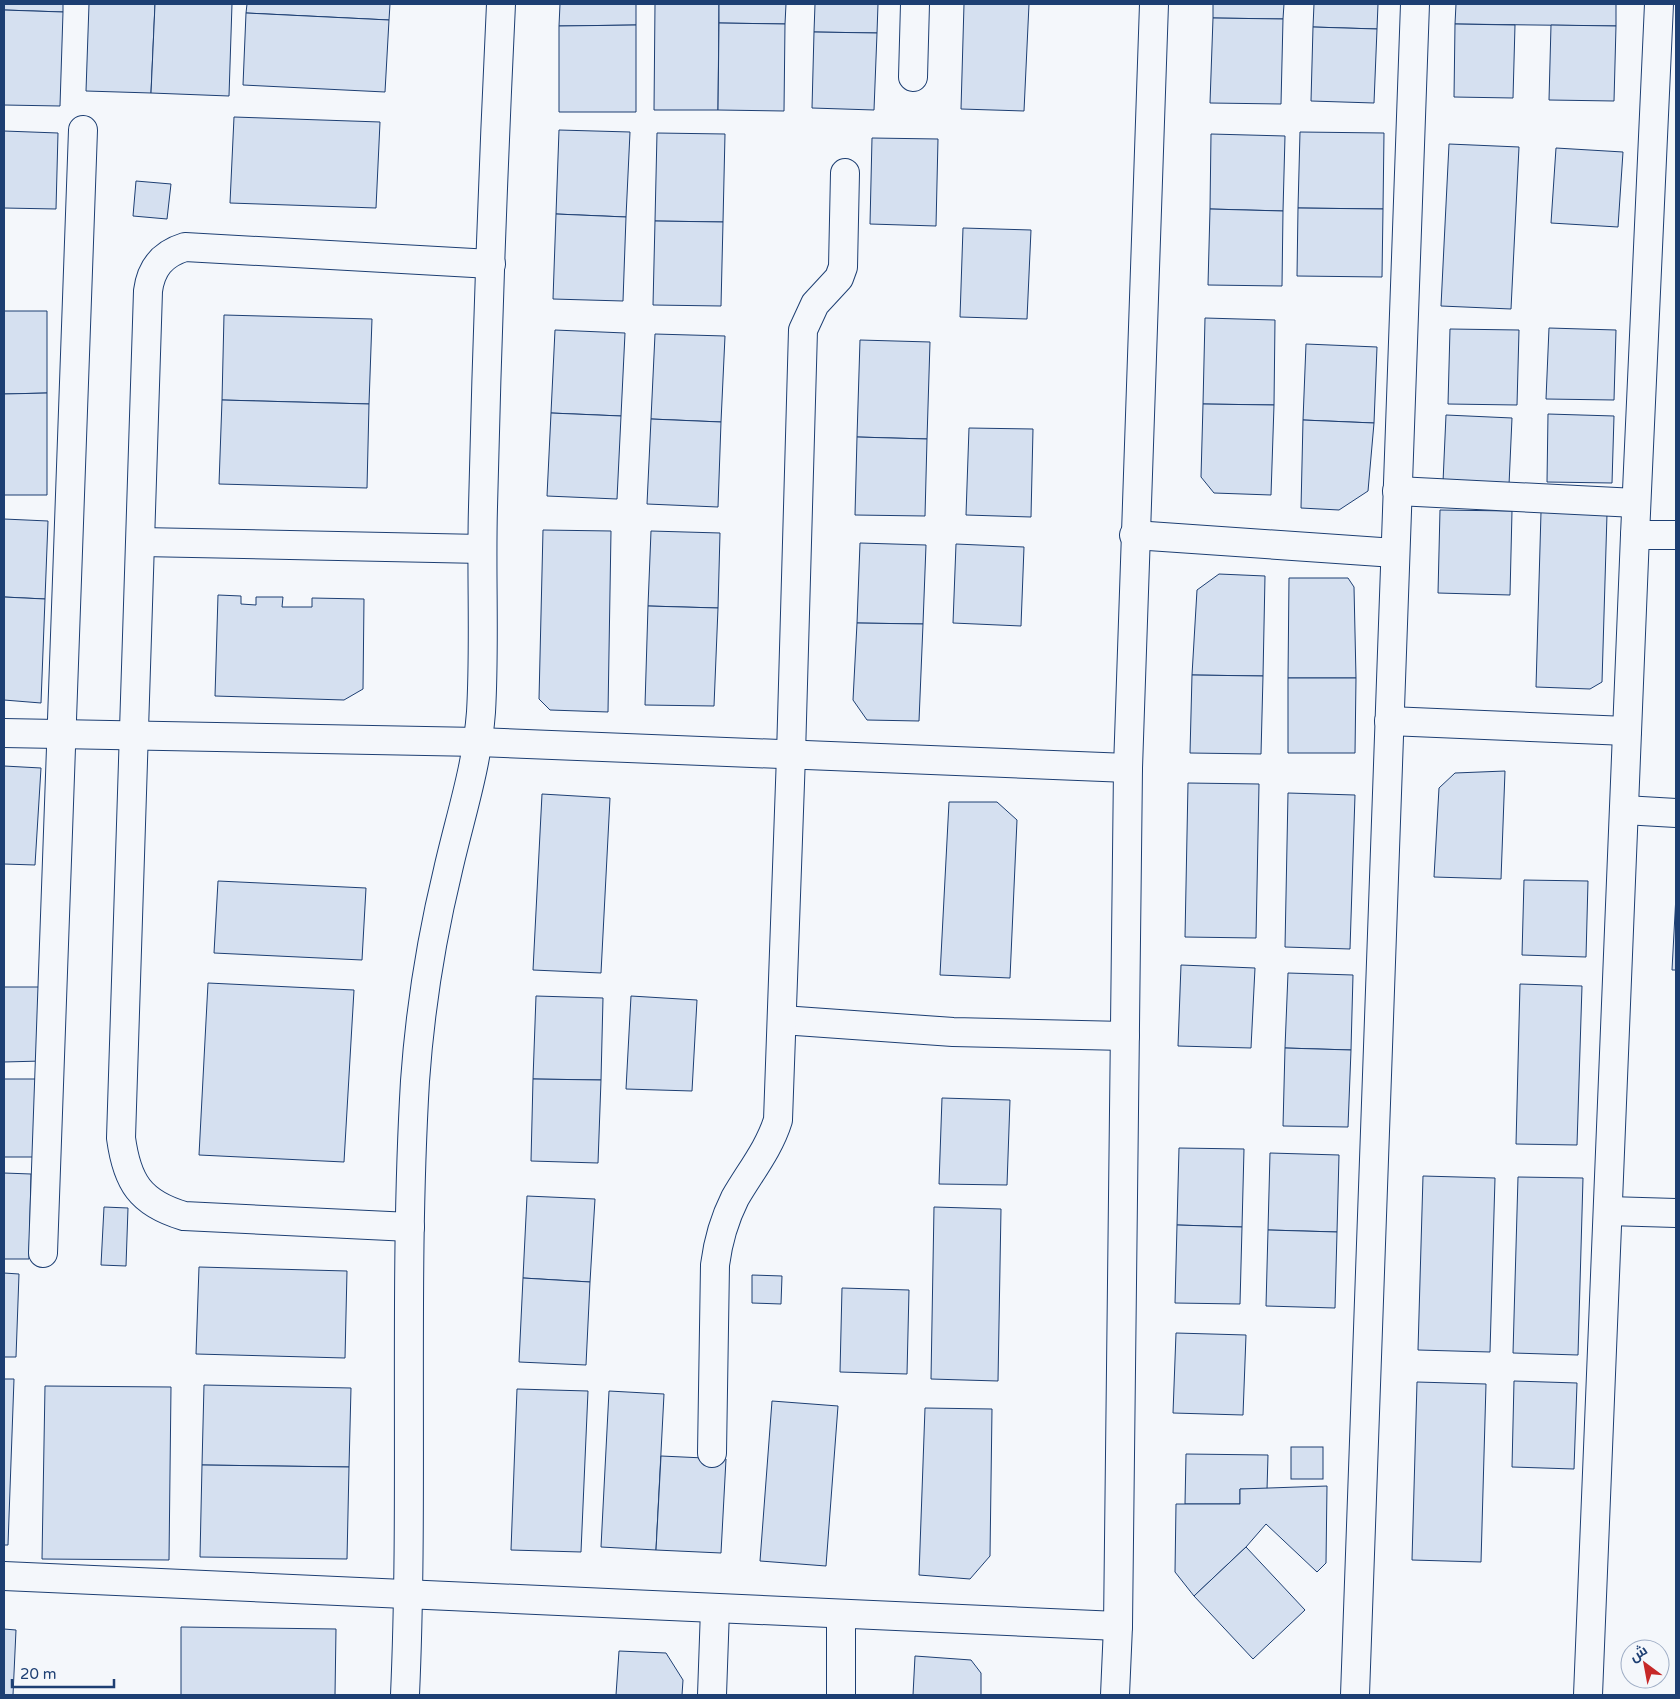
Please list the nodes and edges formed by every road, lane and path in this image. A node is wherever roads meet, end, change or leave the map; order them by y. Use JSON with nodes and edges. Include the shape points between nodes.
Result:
{"nodes":[{"id":1,"x":501,"y":4,"type":"edge"},
{"id":2,"x":915,"y":4,"type":"edge"},
{"id":3,"x":1154,"y":4,"type":"edge"},
{"id":4,"x":1415,"y":4,"type":"edge"},
{"id":5,"x":1659,"y":4,"type":"edge"},
{"id":6,"x":913,"y":77,"type":"dead end"},
{"id":7,"x":83,"y":130,"type":"dead end"},
{"id":8,"x":846,"y":173,"type":"dead end"},
{"id":9,"x":491,"y":264,"type":"junction"},
{"id":10,"x":1397,"y":491,"type":"junction"},
{"id":11,"x":1636,"y":503,"type":"junction"},
{"id":12,"x":1134,"y":535,"type":"junction"},
{"id":13,"x":1635,"y":535,"type":"junction"},
{"id":14,"x":1676,"y":535,"type":"edge"},
{"id":15,"x":141,"y":542,"type":"junction"},
{"id":16,"x":482,"y":548,"type":"junction"},
{"id":17,"x":1395,"y":553,"type":"junction"},
{"id":18,"x":1389,"y":721,"type":"junction"},
{"id":19,"x":1627,"y":731,"type":"junction"},
{"id":20,"x":4,"y":733,"type":"edge"},
{"id":21,"x":60,"y":734,"type":"junction"},
{"id":22,"x":135,"y":736,"type":"junction"},
{"id":23,"x":478,"y":742,"type":"junction"},
{"id":24,"x":792,"y":755,"type":"junction"},
{"id":25,"x":1128,"y":768,"type":"junction"},
{"id":26,"x":1624,"y":810,"type":"junction"},
{"id":27,"x":1676,"y":813,"type":"edge"},
{"id":28,"x":782,"y":1020,"type":"junction"},
{"id":29,"x":1125,"y":1036,"type":"junction"},
{"id":30,"x":1608,"y":1212,"type":"junction"},
{"id":31,"x":1676,"y":1213,"type":"edge"},
{"id":32,"x":410,"y":1227,"type":"junction"},
{"id":33,"x":43,"y":1253,"type":"dead end"},
{"id":34,"x":712,"y":1453,"type":"dead end"},
{"id":35,"x":4,"y":1576,"type":"edge"},
{"id":36,"x":409,"y":1595,"type":"junction"},
{"id":37,"x":715,"y":1609,"type":"junction"},
{"id":38,"x":841,"y":1615,"type":"junction"},
{"id":39,"x":1118,"y":1626,"type":"junction"},
{"id":40,"x":405,"y":1695,"type":"edge"},
{"id":41,"x":712,"y":1695,"type":"edge"},
{"id":42,"x":841,"y":1695,"type":"edge"},
{"id":43,"x":1115,"y":1695,"type":"edge"},
{"id":44,"x":1355,"y":1695,"type":"edge"},
{"id":45,"x":1588,"y":1695,"type":"edge"}],
"edges":[{"from":1,"to":9,"type":"street"},
{"from":2,"to":6,"type":"street"},
{"from":3,"to":12,"type":"street"},
{"from":4,"to":10,"type":"street"},
{"from":5,"to":11,"type":"street"},
{"from":7,"to":21,"type":"street"},
{"from":8,"to":24,"type":"street","via":[[843,267],[839,278],[815,304],[803,330]]},
{"from":9,"to":15,"type":"street","via":[[197,246],[173,250],[163,258],[150,278],[148,291]]},
{"from":9,"to":16,"type":"street"},
{"from":10,"to":11,"type":"street"},
{"from":10,"to":17,"type":"street"},
{"from":11,"to":13,"type":"street"},
{"from":12,"to":17,"type":"street"},
{"from":12,"to":25,"type":"street"},
{"from":13,"to":14,"type":"street"},
{"from":13,"to":19,"type":"street"},
{"from":15,"to":16,"type":"street"},
{"from":15,"to":22,"type":"street"},
{"from":16,"to":23,"type":"street"},
{"from":17,"to":18,"type":"street"},
{"from":18,"to":19,"type":"street"},
{"from":18,"to":44,"type":"street"},
{"from":19,"to":26,"type":"street"},
{"from":20,"to":21,"type":"street"},
{"from":21,"to":22,"type":"street"},
{"from":21,"to":33,"type":"street"},
{"from":22,"to":23,"type":"street"},
{"from":22,"to":32,"type":"street","via":[[121,1138],[131,1180],[145,1197],[163,1210],[184,1216]]},
{"from":23,"to":24,"type":"street"},
{"from":23,"to":32,"type":"street","via":[[470,788],[440,904],[424,989],[415,1083]]},
{"from":24,"to":25,"type":"street"},
{"from":24,"to":28,"type":"street"},
{"from":25,"to":29,"type":"street"},
{"from":26,"to":27,"type":"street"},
{"from":26,"to":30,"type":"street"},
{"from":28,"to":29,"type":"street","via":[[953,1032]]},
{"from":28,"to":34,"type":"street","via":[[778,1120],[772,1137],[735,1198],[718,1242]]},
{"from":29,"to":39,"type":"street"},
{"from":30,"to":31,"type":"street"},
{"from":30,"to":45,"type":"street"},
{"from":32,"to":36,"type":"street"},
{"from":35,"to":36,"type":"street"},
{"from":36,"to":37,"type":"street"},
{"from":36,"to":40,"type":"street"},
{"from":37,"to":38,"type":"street"},
{"from":37,"to":41,"type":"street"},
{"from":38,"to":39,"type":"street"},
{"from":38,"to":42,"type":"street"},
{"from":39,"to":43,"type":"street"}]}
